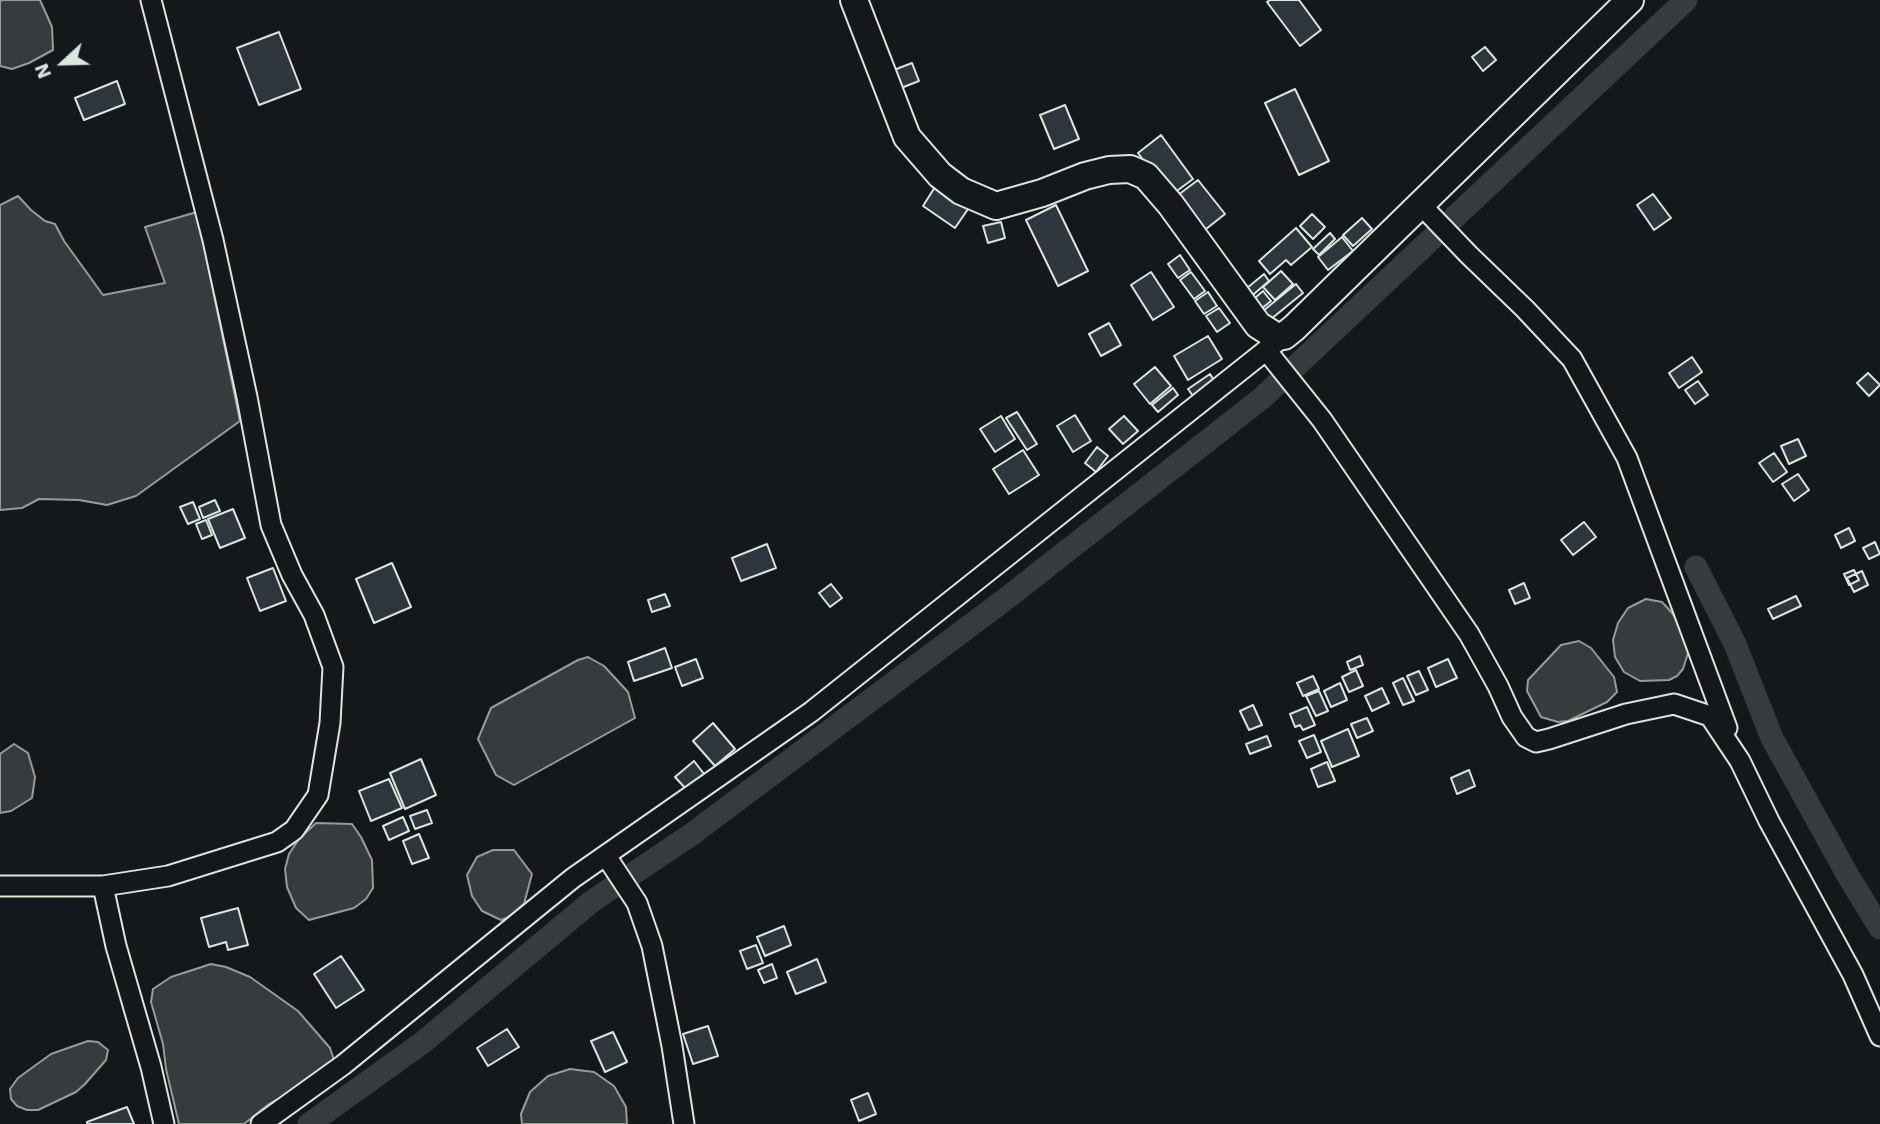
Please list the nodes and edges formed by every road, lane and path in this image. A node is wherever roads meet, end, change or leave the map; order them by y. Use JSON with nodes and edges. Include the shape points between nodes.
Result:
{"nodes":[{"id":1,"x":151,"y":0,"type":"edge"},
{"id":2,"x":855,"y":0,"type":"edge"},
{"id":3,"x":1630,"y":0,"type":"edge"},
{"id":4,"x":1421,"y":205,"type":"junction"},
{"id":5,"x":1275,"y":343,"type":"junction"},
{"id":6,"x":1737,"y":755,"type":"junction"},
{"id":7,"x":606,"y":856,"type":"junction"},
{"id":8,"x":0,"y":886,"type":"edge"},
{"id":9,"x":103,"y":886,"type":"junction"},
{"id":10,"x":1880,"y":1036,"type":"edge"},
{"id":11,"x":164,"y":1124,"type":"edge"},
{"id":12,"x":261,"y":1124,"type":"edge"},
{"id":13,"x":684,"y":1124,"type":"edge"}],
"edges":[{"from":1,"to":9,"type":"street","via":[[213,240],[271,525],[333,667],[330,723],[318,794],[294,830],[277,842],[168,876]]},
{"from":2,"to":5,"type":"street","via":[[907,137],[940,175],[961,191],[996,206],[1110,170],[1130,169],[1146,176]]},
{"from":3,"to":4,"type":"street"},
{"from":4,"to":5,"type":"street"},
{"from":4,"to":6,"type":"street","via":[[1572,359],[1627,458]]},
{"from":5,"to":6,"type":"street","via":[[1322,420],[1469,634],[1511,717],[1527,737],[1536,742],[1674,704],[1710,716]]},
{"from":5,"to":7,"type":"street","via":[[811,712]]},
{"from":6,"to":10,"type":"street","via":[[1853,975]]},
{"from":7,"to":12,"type":"street","via":[[343,1065]]},
{"from":7,"to":13,"type":"street","via":[[637,903],[652,946]]},
{"from":8,"to":9,"type":"street"},
{"from":9,"to":11,"type":"street"}]}
